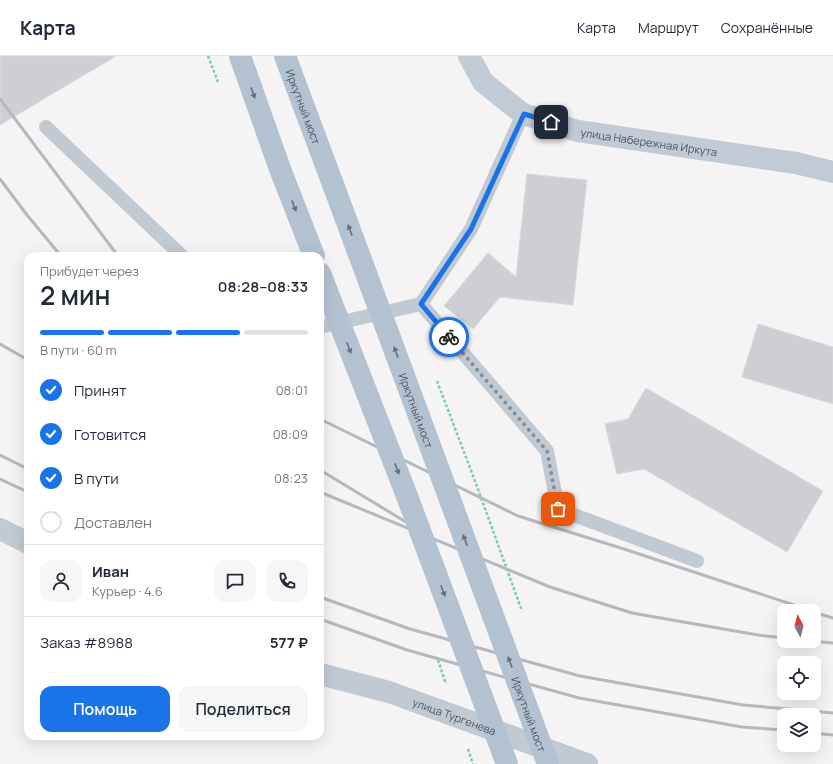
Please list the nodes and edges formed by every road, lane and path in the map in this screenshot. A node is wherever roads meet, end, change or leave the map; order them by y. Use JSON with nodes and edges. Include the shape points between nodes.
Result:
{"nodes":[{"id":1,"x":240,"y":56,"type":"edge"},
{"id":2,"x":285,"y":56,"type":"edge"},
{"id":3,"x":469,"y":56,"type":"edge"},
{"id":4,"x":524,"y":114,"type":"junction"},
{"id":5,"x":46,"y":127,"type":"dead end"},
{"id":6,"x":833,"y":172,"type":"edge"},
{"id":7,"x":178,"y":252,"type":"edge"},
{"id":8,"x":312,"y":252,"type":"edge"},
{"id":9,"x":324,"y":282,"type":"edge"},
{"id":10,"x":421,"y":304,"type":"junction"},
{"id":11,"x":324,"y":326,"type":"edge"},
{"id":12,"x":0,"y":529,"type":"edge"},
{"id":13,"x":24,"y":541,"type":"edge"},
{"id":14,"x":698,"y":561,"type":"dead end"},
{"id":15,"x":324,"y":675,"type":"edge"},
{"id":16,"x":507,"y":764,"type":"edge"},
{"id":17,"x":548,"y":764,"type":"edge"},
{"id":18,"x":587,"y":764,"type":"edge"}],
"edges":[{"from":1,"to":8,"type":"main road","one_way":true},
{"from":17,"to":2,"type":"main road","name":"Иркутный мост","one_way":true,"bridge":true},
{"from":3,"to":4,"type":"main road","name":"улица Набережная Иркута","via":[[483,82]]},
{"from":4,"to":6,"type":"main road","name":"улица Набережная Иркута","via":[[578,131],[796,163]]},
{"from":4,"to":10,"type":"lane","via":[[471,229]]},
{"from":5,"to":7,"type":"lane"},
{"from":9,"to":16,"type":"main road","one_way":true,"bridge":true},
{"from":10,"to":11,"type":"lane"},
{"from":10,"to":14,"type":"lane","via":[[547,451],[558,509]]},
{"from":12,"to":13,"type":"street"},
{"from":15,"to":18,"type":"street","name":"улица Тургенева","via":[[389,692]]}]}
